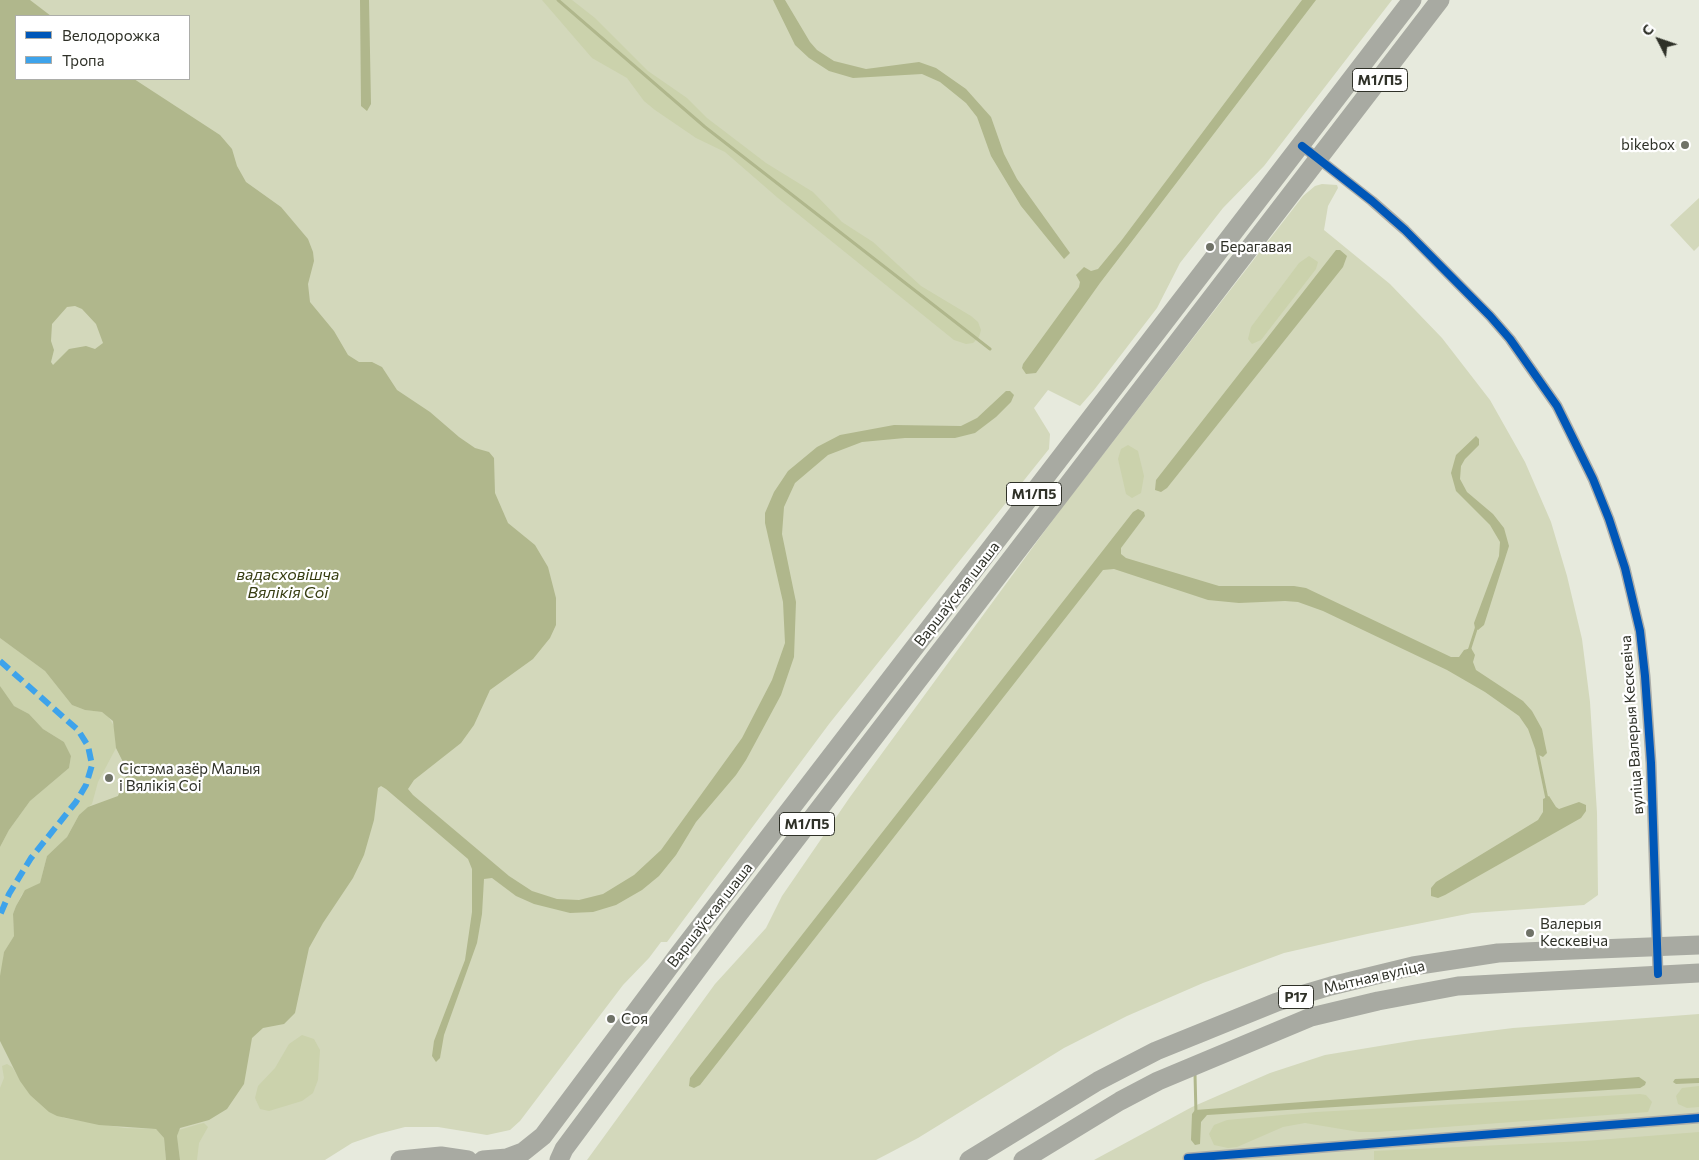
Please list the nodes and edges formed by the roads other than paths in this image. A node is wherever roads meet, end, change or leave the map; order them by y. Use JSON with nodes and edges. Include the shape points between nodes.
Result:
{"nodes":[{"id":1,"x":1412,"y":0,"type":"edge"},
{"id":2,"x":1440,"y":0,"type":"edge"},
{"id":3,"x":1302,"y":146,"type":"junction"},
{"id":4,"x":1319,"y":159,"type":"junction"},
{"id":5,"x":1699,"y":945,"type":"edge"},
{"id":6,"x":1657,"y":948,"type":"junction"},
{"id":7,"x":1699,"y":973,"type":"edge"},
{"id":8,"x":1658,"y":974,"type":"junction"},
{"id":9,"x":1699,"y":1118,"type":"edge"},
{"id":10,"x":1248,"y":1157,"type":"edge"},
{"id":11,"x":1188,"y":1158,"type":"dead end"},
{"id":12,"x":400,"y":1160,"type":"edge"},
{"id":13,"x":468,"y":1160,"type":"edge"},
{"id":14,"x":483,"y":1160,"type":"edge"},
{"id":15,"x":559,"y":1160,"type":"edge"},
{"id":16,"x":969,"y":1160,"type":"edge"},
{"id":17,"x":1023,"y":1160,"type":"edge"}],
"edges":[{"from":1,"to":3,"type":"highway","name":"Варшаўская шаша","number":"М1/П5"},
{"from":2,"to":4,"type":"highway","name":"Варшаўская шаша","number":"М1/П5"},
{"from":3,"to":4,"type":"street","name":"вуліца Валерыя Кескевіча"},
{"from":3,"to":14,"type":"highway","name":"Варшаўская шаша","number":"М1/П5","via":[[679,954],[543,1136],[523,1152],[507,1158]]},
{"from":4,"to":6,"type":"street","name":"вуліца Валерыя Кескевіча","via":[[1418,243],[1510,339],[1557,406],[1593,479],[1614,535],[1640,631],[1651,763]]},
{"from":4,"to":15,"type":"highway","name":"Варшаўская шаша","number":"М1/П5","via":[[737,916]]},
{"from":5,"to":6,"type":"highway","name":"Мытная вуліца","number":"Р17"},
{"from":6,"to":8,"type":"street","name":"вуліца Валерыя Кескевіча"},
{"from":6,"to":16,"type":"highway","name":"Мытная вуліца","number":"Р17","via":[[1498,953],[1413,966],[1276,1002],[1156,1051],[1098,1081]]},
{"from":7,"to":8,"type":"highway","name":"Мытная вуліца","number":"Р17"},
{"from":8,"to":17,"type":"highway","name":"Мытная вуліца","number":"Р17","via":[[1458,986],[1311,1017],[1158,1081]]},
{"from":9,"to":10,"type":"street"},
{"from":10,"to":11,"type":"street"},
{"from":12,"to":13,"type":"highway","via":[[441,1156]]}]}
